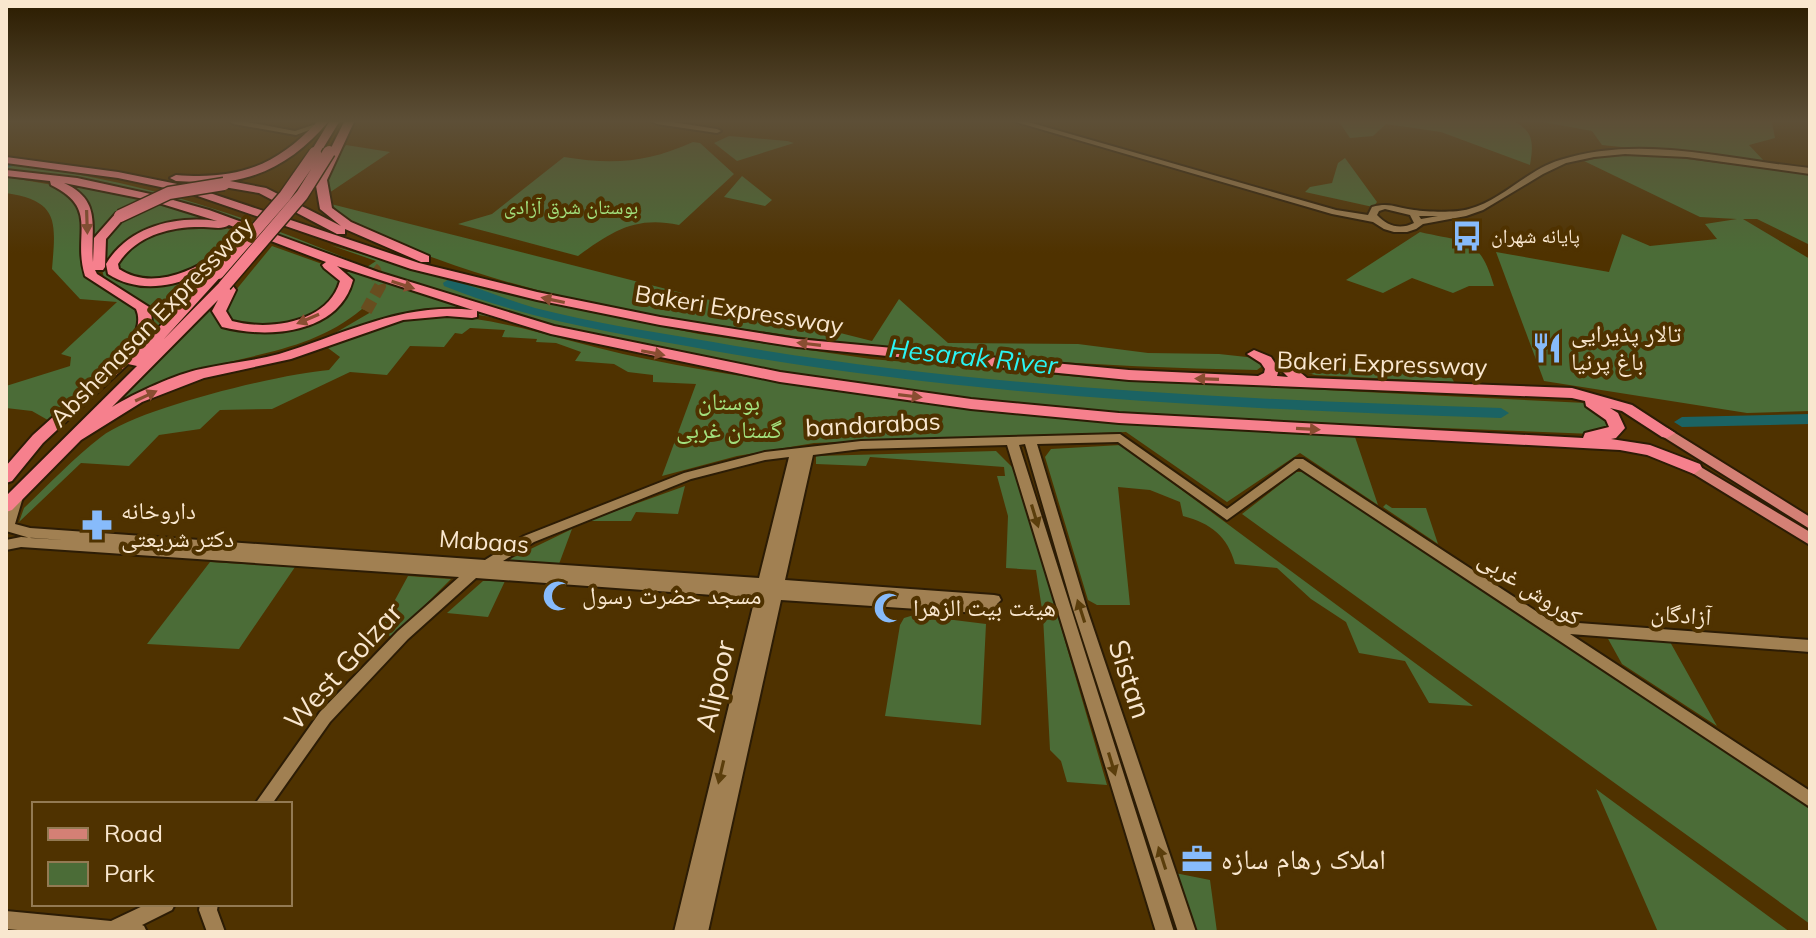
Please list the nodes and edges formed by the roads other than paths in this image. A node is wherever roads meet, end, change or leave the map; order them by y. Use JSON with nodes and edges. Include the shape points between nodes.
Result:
{"nodes":[{"id":1,"x":45,"y":166,"type":"edge"},
{"id":2,"x":108,"y":166,"type":"edge"},
{"id":3,"x":269,"y":166,"type":"edge"},
{"id":4,"x":305,"y":166,"type":"edge"},
{"id":5,"x":320,"y":166,"type":"edge"},
{"id":6,"x":328,"y":166,"type":"edge"},
{"id":7,"x":1175,"y":166,"type":"edge"},
{"id":8,"x":1555,"y":166,"type":"edge"},
{"id":9,"x":1769,"y":166,"type":"edge"},
{"id":10,"x":1810,"y":171,"type":"edge"},
{"id":11,"x":6,"y":173,"type":"edge"},
{"id":12,"x":142,"y":180,"type":"junction"},
{"id":13,"x":1413,"y":213,"type":"junction"},
{"id":14,"x":1466,"y":213,"type":"junction"},
{"id":15,"x":1373,"y":215,"type":"junction"},
{"id":16,"x":264,"y":220,"type":"junction"},
{"id":17,"x":1419,"y":222,"type":"junction"},
{"id":18,"x":278,"y":241,"type":"junction"},
{"id":19,"x":252,"y":255,"type":"junction"},
{"id":20,"x":434,"y":262,"type":"junction"},
{"id":21,"x":369,"y":265,"type":"dead end"},
{"id":22,"x":222,"y":279,"type":"junction"},
{"id":23,"x":482,"y":281,"type":"junction"},
{"id":24,"x":118,"y":290,"type":"junction"},
{"id":25,"x":366,"y":311,"type":"tunnel mouth"},
{"id":26,"x":551,"y":330,"type":"junction"},
{"id":27,"x":1254,"y":354,"type":"dead end"},
{"id":28,"x":1301,"y":359,"type":"dead end"},
{"id":29,"x":195,"y":375,"type":"junction"},
{"id":30,"x":1259,"y":381,"type":"junction"},
{"id":31,"x":1305,"y":383,"type":"junction"},
{"id":32,"x":1498,"y":391,"type":"junction"},
{"id":33,"x":1667,"y":433,"type":"junction"},
{"id":34,"x":79,"y":435,"type":"junction"},
{"id":35,"x":1012,"y":441,"type":"junction"},
{"id":36,"x":1030,"y":441,"type":"junction"},
{"id":37,"x":1561,"y":442,"type":"junction"},
{"id":38,"x":802,"y":450,"type":"junction"},
{"id":39,"x":1694,"y":468,"type":"junction"},
{"id":40,"x":6,"y":480,"type":"edge"},
{"id":41,"x":19,"y":494,"type":"junction"},
{"id":42,"x":6,"y":506,"type":"edge"},
{"id":43,"x":1227,"y":515,"type":"joint"},
{"id":44,"x":1810,"y":524,"type":"edge"},
{"id":45,"x":1810,"y":539,"type":"edge"},
{"id":46,"x":6,"y":545,"type":"edge"},
{"id":47,"x":486,"y":564,"type":"junction"},
{"id":48,"x":473,"y":573,"type":"junction"},
{"id":49,"x":770,"y":589,"type":"junction"},
{"id":50,"x":994,"y":605,"type":"dead end"},
{"id":51,"x":1549,"y":627,"type":"junction"},
{"id":52,"x":1810,"y":646,"type":"edge"},
{"id":53,"x":1810,"y":800,"type":"edge"},
{"id":54,"x":264,"y":802,"type":"edge"},
{"id":55,"x":162,"y":906,"type":"edge"},
{"id":56,"x":210,"y":906,"type":"edge"},
{"id":57,"x":6,"y":920,"type":"edge"},
{"id":58,"x":112,"y":929,"type":"junction"},
{"id":59,"x":138,"y":932,"type":"edge"},
{"id":60,"x":216,"y":932,"type":"edge"},
{"id":61,"x":683,"y":932,"type":"edge"},
{"id":62,"x":699,"y":932,"type":"edge"},
{"id":63,"x":1165,"y":932,"type":"edge"},
{"id":64,"x":1187,"y":932,"type":"edge"}],
"edges":[{"from":1,"to":12,"type":"highway","name":"Bakeri Expressway"},
{"from":2,"to":3,"type":"highway","via":[[188,180],[220,179]]},
{"from":4,"to":16,"type":"highway","name":"Abshenasan Expressway","bridge":true},
{"from":5,"to":19,"type":"highway","name":"Abshenasan Expressway","bridge":true},
{"from":6,"to":20,"type":"highway","via":[[321,180],[326,209],[354,229]]},
{"from":7,"to":15,"type":"street","via":[[1322,208]]},
{"from":8,"to":14,"type":"street","via":[[1492,206]]},
{"from":9,"to":10,"type":"street"},
{"from":11,"to":18,"type":"highway","via":[[151,197]]},
{"from":11,"to":24,"type":"highway","one_way":true,"via":[[79,195],[86,207],[88,270],[95,281]]},
{"from":12,"to":21,"type":"highway"},
{"from":12,"to":23,"type":"highway","name":"Bakeri Expressway","via":[[222,199],[415,266]]},
{"from":13,"to":14,"type":"street"},
{"from":13,"to":15,"type":"street","via":[[1385,206]]},
{"from":13,"to":17,"type":"street"},
{"from":14,"to":17,"type":"street"},
{"from":15,"to":17,"type":"street","via":[[1398,230],[1412,229]]},
{"from":16,"to":18,"type":"highway","bridge":true,"via":[[238,244],[211,265],[175,278],[133,281],[112,268],[114,258],[136,240],[182,224],[219,224]]},
{"from":16,"to":22,"type":"highway","name":"Abshenasan Expressway","bridge":true},
{"from":18,"to":19,"type":"highway","one_way":true,"via":[[335,268],[347,280],[338,302],[304,322],[260,331],[222,320],[222,302]]},
{"from":18,"to":26,"type":"highway","one_way":true},
{"from":19,"to":22,"type":"highway","name":"Abshenasan Expressway","bridge":true},
{"from":20,"to":23,"type":"highway"},
{"from":20,"to":24,"type":"highway","bridge":true,"via":[[364,240],[262,190],[224,184],[169,193],[120,216],[100,238],[98,259],[103,280]]},
{"from":22,"to":34,"type":"highway","name":"Abshenasan Expressway"},
{"from":22,"to":40,"type":"highway","name":"Abshenasan Expressway"},
{"from":30,"to":23,"type":"highway","name":"Bakeri Expressway","one_way":true,"via":[[1061,371],[797,343],[646,319]]},
{"from":24,"to":40,"type":"highway","via":[[146,316],[138,343],[38,439]]},
{"from":25,"to":29,"type":"highway","via":[[304,345]]},
{"from":26,"to":29,"type":"highway","via":[[459,312],[417,312],[365,324],[286,356]]},
{"from":26,"to":37,"type":"highway","one_way":true,"via":[[780,377],[971,404],[1164,422]]},
{"from":27,"to":30,"type":"highway","via":[[1272,369]]},
{"from":28,"to":31,"type":"highway","via":[[1287,369]]},
{"from":34,"to":29,"type":"highway","one_way":true,"via":[[137,399]]},
{"from":30,"to":31,"type":"highway","name":"Bakeri Expressway"},
{"from":31,"to":32,"type":"highway","name":"Bakeri Expressway"},
{"from":32,"to":33,"type":"highway","name":"Bakeri Expressway","via":[[1606,399]]},
{"from":32,"to":37,"type":"highway","via":[[1587,402],[1617,422],[1611,434]]},
{"from":33,"to":39,"type":"highway","via":[[1641,430]]},
{"from":33,"to":44,"type":"main road"},
{"from":34,"to":41,"type":"highway","name":"Abshenasan Expressway"},
{"from":35,"to":36,"type":"street","name":"bandarabas"},
{"from":35,"to":38,"type":"street","name":"bandarabas"},
{"from":35,"to":63,"type":"street","name":"Sistan","one_way":true},
{"from":36,"to":43,"type":"street","name":"bandarabas","via":[[1127,440]]},
{"from":64,"to":36,"type":"street","name":"Sistan","one_way":true},
{"from":37,"to":39,"type":"highway","via":[[1639,448]]},
{"from":38,"to":47,"type":"street","name":"bandarabas","via":[[646,490],[529,539]]},
{"from":38,"to":49,"type":"street","name":"Alipoor"},
{"from":39,"to":45,"type":"main road"},
{"from":41,"to":42,"type":"highway","name":"Abshenasan Expressway"},
{"from":41,"to":47,"type":"street","name":"Mabaas","via":[[8,527],[17,532]]},
{"from":43,"to":51,"type":"street","name":"کوروش غربی","via":[[1299,462]]},
{"from":46,"to":48,"type":"street","name":"Mabaas"},
{"from":47,"to":48,"type":"street","name":"bandarabas"},
{"from":47,"to":49,"type":"street","name":"Mabaas"},
{"from":48,"to":49,"type":"street","name":"Mabaas"},
{"from":48,"to":54,"type":"street","name":"West Golzar","via":[[403,635],[325,717]]},
{"from":49,"to":50,"type":"street","name":"Mabaas"},
{"from":49,"to":61,"type":"street","name":"Alipoor","one_way":true},
{"from":49,"to":62,"type":"street","name":"Alipoor"},
{"from":51,"to":52,"type":"street","name":"آزادگان"},
{"from":51,"to":53,"type":"street","name":"کوروش غربی"},
{"from":55,"to":58,"type":"street"},
{"from":56,"to":60,"type":"street"},
{"from":57,"to":58,"type":"street"},
{"from":58,"to":59,"type":"street"}]}
